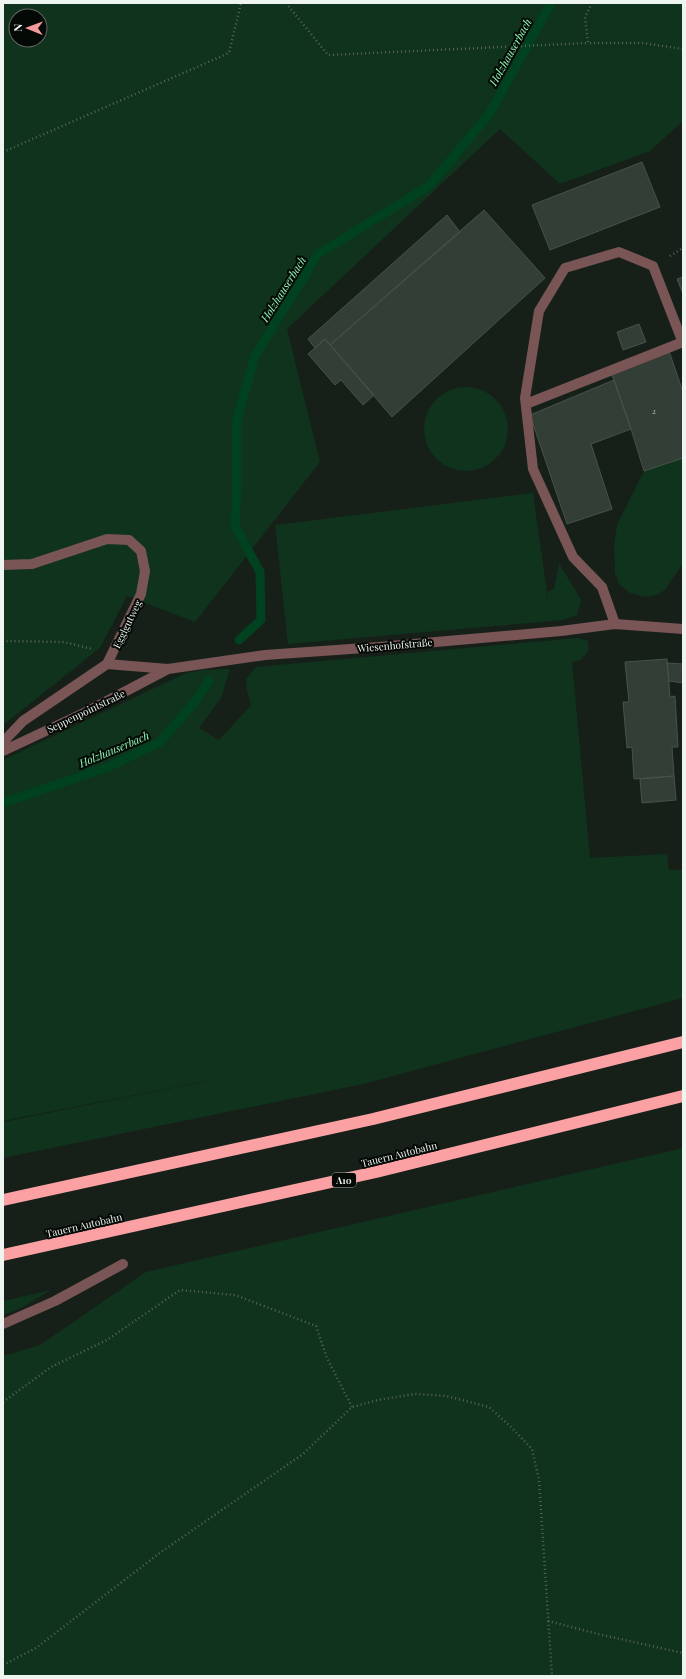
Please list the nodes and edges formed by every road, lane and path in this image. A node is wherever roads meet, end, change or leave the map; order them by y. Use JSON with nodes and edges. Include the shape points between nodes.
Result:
{"nodes":[{"id":1,"x":241,"y":3,"type":"edge"},
{"id":2,"x":286,"y":3,"type":"edge"},
{"id":3,"x":592,"y":3,"type":"edge"},
{"id":4,"x":588,"y":44,"type":"junction"},
{"id":5,"x":683,"y":49,"type":"edge"},
{"id":6,"x":3,"y":152,"type":"edge"},
{"id":7,"x":683,"y":342,"type":"edge"},
{"id":8,"x":526,"y":404,"type":"junction"},
{"id":9,"x":3,"y":565,"type":"edge"},
{"id":10,"x":615,"y":624,"type":"junction"},
{"id":11,"x":683,"y":630,"type":"edge"},
{"id":12,"x":3,"y":639,"type":"edge"},
{"id":13,"x":112,"y":654,"type":"junction"},
{"id":14,"x":107,"y":664,"type":"junction"},
{"id":15,"x":168,"y":670,"type":"junction"},
{"id":16,"x":3,"y":742,"type":"edge"},
{"id":17,"x":3,"y":752,"type":"edge"},
{"id":18,"x":683,"y":1042,"type":"edge"},
{"id":19,"x":683,"y":1096,"type":"edge"},
{"id":20,"x":3,"y":1200,"type":"edge"},
{"id":21,"x":3,"y":1255,"type":"edge"},
{"id":22,"x":123,"y":1264,"type":"dead end"},
{"id":23,"x":3,"y":1324,"type":"edge"},
{"id":24,"x":3,"y":1402,"type":"edge"},
{"id":25,"x":352,"y":1407,"type":"junction"},
{"id":26,"x":548,"y":1621,"type":"junction"},
{"id":27,"x":683,"y":1653,"type":"edge"},
{"id":28,"x":3,"y":1665,"type":"edge"},
{"id":29,"x":552,"y":1676,"type":"edge"}],
"edges":[{"from":1,"to":6,"type":"path","via":[[229,53]]},
{"from":2,"to":4,"type":"path","via":[[328,55]]},
{"from":3,"to":4,"type":"path","via":[[584,18]]},
{"from":4,"to":5,"type":"path","via":[[643,43]]},
{"from":7,"to":8,"type":"street"},
{"from":7,"to":8,"type":"street","via":[[653,266],[619,252],[564,268],[539,311]]},
{"from":8,"to":10,"type":"street","via":[[534,469],[573,556],[602,587]]},
{"from":9,"to":13,"type":"street","name":"Egglgutweg","via":[[32,564],[107,540],[129,540],[141,551],[145,572],[141,594]]},
{"from":10,"to":11,"type":"street","name":"Wiesenhofstraße"},
{"from":10,"to":15,"type":"street","name":"Wiesenhofstraße","via":[[450,641],[265,655]]},
{"from":12,"to":13,"type":"path","via":[[64,642]]},
{"from":13,"to":14,"type":"street","name":"Egglgutweg"},
{"from":14,"to":15,"type":"street","name":"Wiesenhofstraße"},
{"from":14,"to":16,"type":"street","name":"Egglgutweg","via":[[23,721]]},
{"from":15,"to":17,"type":"street","name":"Seppenpointstraße"},
{"from":18,"to":20,"type":"highway","via":[[373,1119]]},
{"from":19,"to":21,"type":"highway","name":"Tauern Autobahn","number":"A10","via":[[376,1172]]},
{"from":22,"to":23,"type":"street","via":[[55,1301]]},
{"from":24,"to":25,"type":"path","via":[[51,1367],[107,1340],[180,1290],[235,1295],[316,1326],[327,1358]]},
{"from":25,"to":26,"type":"path","via":[[415,1394],[446,1396],[489,1407],[528,1444],[532,1449],[539,1480]]},
{"from":25,"to":28,"type":"path","via":[[303,1454],[161,1552],[36,1648]]},
{"from":26,"to":27,"type":"path"},
{"from":26,"to":29,"type":"path"}]}
